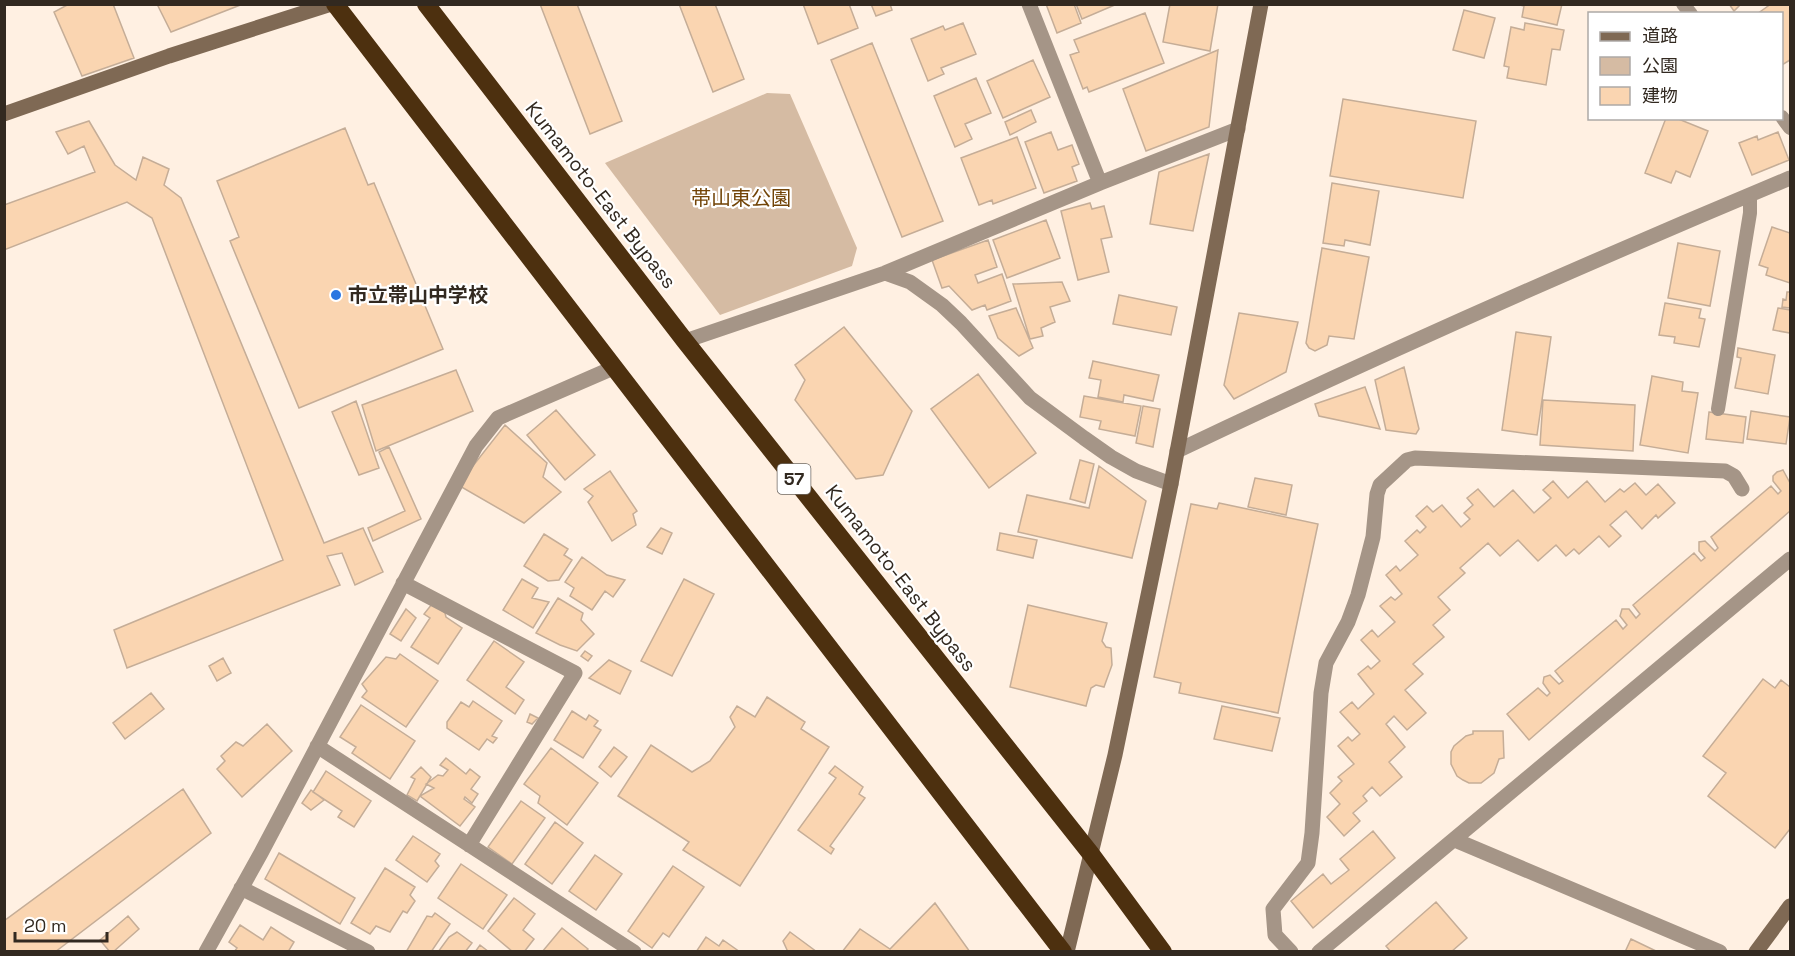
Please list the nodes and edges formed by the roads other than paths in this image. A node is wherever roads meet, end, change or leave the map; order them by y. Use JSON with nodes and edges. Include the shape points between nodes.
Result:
{"nodes":[{"id":1,"x":333,"y":4,"type":"edge"},
{"id":2,"x":426,"y":4,"type":"edge"},
{"id":3,"x":1029,"y":4,"type":"edge"},
{"id":4,"x":1261,"y":4,"type":"edge"},
{"id":5,"x":4,"y":114,"type":"edge"},
{"id":6,"x":1238,"y":129,"type":"junction"},
{"id":7,"x":1791,"y":178,"type":"edge"},
{"id":8,"x":1100,"y":183,"type":"junction"},
{"id":9,"x":1750,"y":195,"type":"junction"},
{"id":10,"x":885,"y":273,"type":"junction"},
{"id":11,"x":685,"y":341,"type":"junction"},
{"id":12,"x":613,"y":368,"type":"junction"},
{"id":13,"x":1718,"y":409,"type":"dead end"},
{"id":14,"x":1177,"y":451,"type":"junction"},
{"id":15,"x":1171,"y":484,"type":"junction"},
{"id":16,"x":1742,"y":489,"type":"dead end"},
{"id":17,"x":1791,"y":559,"type":"edge"},
{"id":18,"x":403,"y":584,"type":"junction"},
{"id":19,"x":317,"y":746,"type":"junction"},
{"id":20,"x":1455,"y":840,"type":"junction"},
{"id":21,"x":469,"y":845,"type":"junction"},
{"id":22,"x":1090,"y":854,"type":"junction"},
{"id":23,"x":241,"y":888,"type":"junction"},
{"id":24,"x":1791,"y":906,"type":"edge"},
{"id":25,"x":206,"y":951,"type":"edge"},
{"id":26,"x":368,"y":951,"type":"edge"},
{"id":27,"x":634,"y":951,"type":"edge"},
{"id":28,"x":1065,"y":951,"type":"edge"},
{"id":29,"x":1163,"y":951,"type":"edge"},
{"id":30,"x":1291,"y":951,"type":"edge"},
{"id":31,"x":1319,"y":951,"type":"edge"},
{"id":32,"x":1720,"y":951,"type":"edge"},
{"id":33,"x":1756,"y":951,"type":"edge"}],
"edges":[{"from":1,"to":5,"type":"street"},
{"from":1,"to":12,"type":"highway"},
{"from":2,"to":11,"type":"highway","name":"Kumamoto-East Bypass","number":"57"},
{"from":3,"to":8,"type":"street"},
{"from":4,"to":6,"type":"street"},
{"from":6,"to":8,"type":"street"},
{"from":6,"to":14,"type":"street"},
{"from":7,"to":9,"type":"street"},
{"from":8,"to":10,"type":"street"},
{"from":9,"to":13,"type":"lane"},
{"from":9,"to":14,"type":"street","via":[[1465,317]]},
{"from":10,"to":11,"type":"street"},
{"from":10,"to":15,"type":"street","via":[[910,282],[942,305],[1030,398],[1111,458]]},
{"from":11,"to":22,"type":"highway","name":"Kumamoto-East Bypass","number":"57"},
{"from":12,"to":18,"type":"street","via":[[498,418],[477,446]]},
{"from":12,"to":28,"type":"highway"},
{"from":14,"to":15,"type":"street"},
{"from":15,"to":22,"type":"street"},
{"from":16,"to":30,"type":"street","via":[[1734,476],[1725,471],[1415,458],[1407,460],[1380,485],[1361,585],[1348,622],[1326,663],[1308,863],[1273,909],[1275,935]]},
{"from":17,"to":20,"type":"street"},
{"from":18,"to":19,"type":"street"},
{"from":18,"to":21,"type":"street","via":[[575,673]]},
{"from":19,"to":21,"type":"street"},
{"from":19,"to":23,"type":"street"},
{"from":20,"to":31,"type":"street"},
{"from":20,"to":32,"type":"street"},
{"from":21,"to":27,"type":"street"},
{"from":22,"to":28,"type":"street"},
{"from":22,"to":29,"type":"highway","name":"Kumamoto-East Bypass","number":"57"},
{"from":23,"to":25,"type":"street"},
{"from":23,"to":26,"type":"street"},
{"from":24,"to":33,"type":"street"}]}
